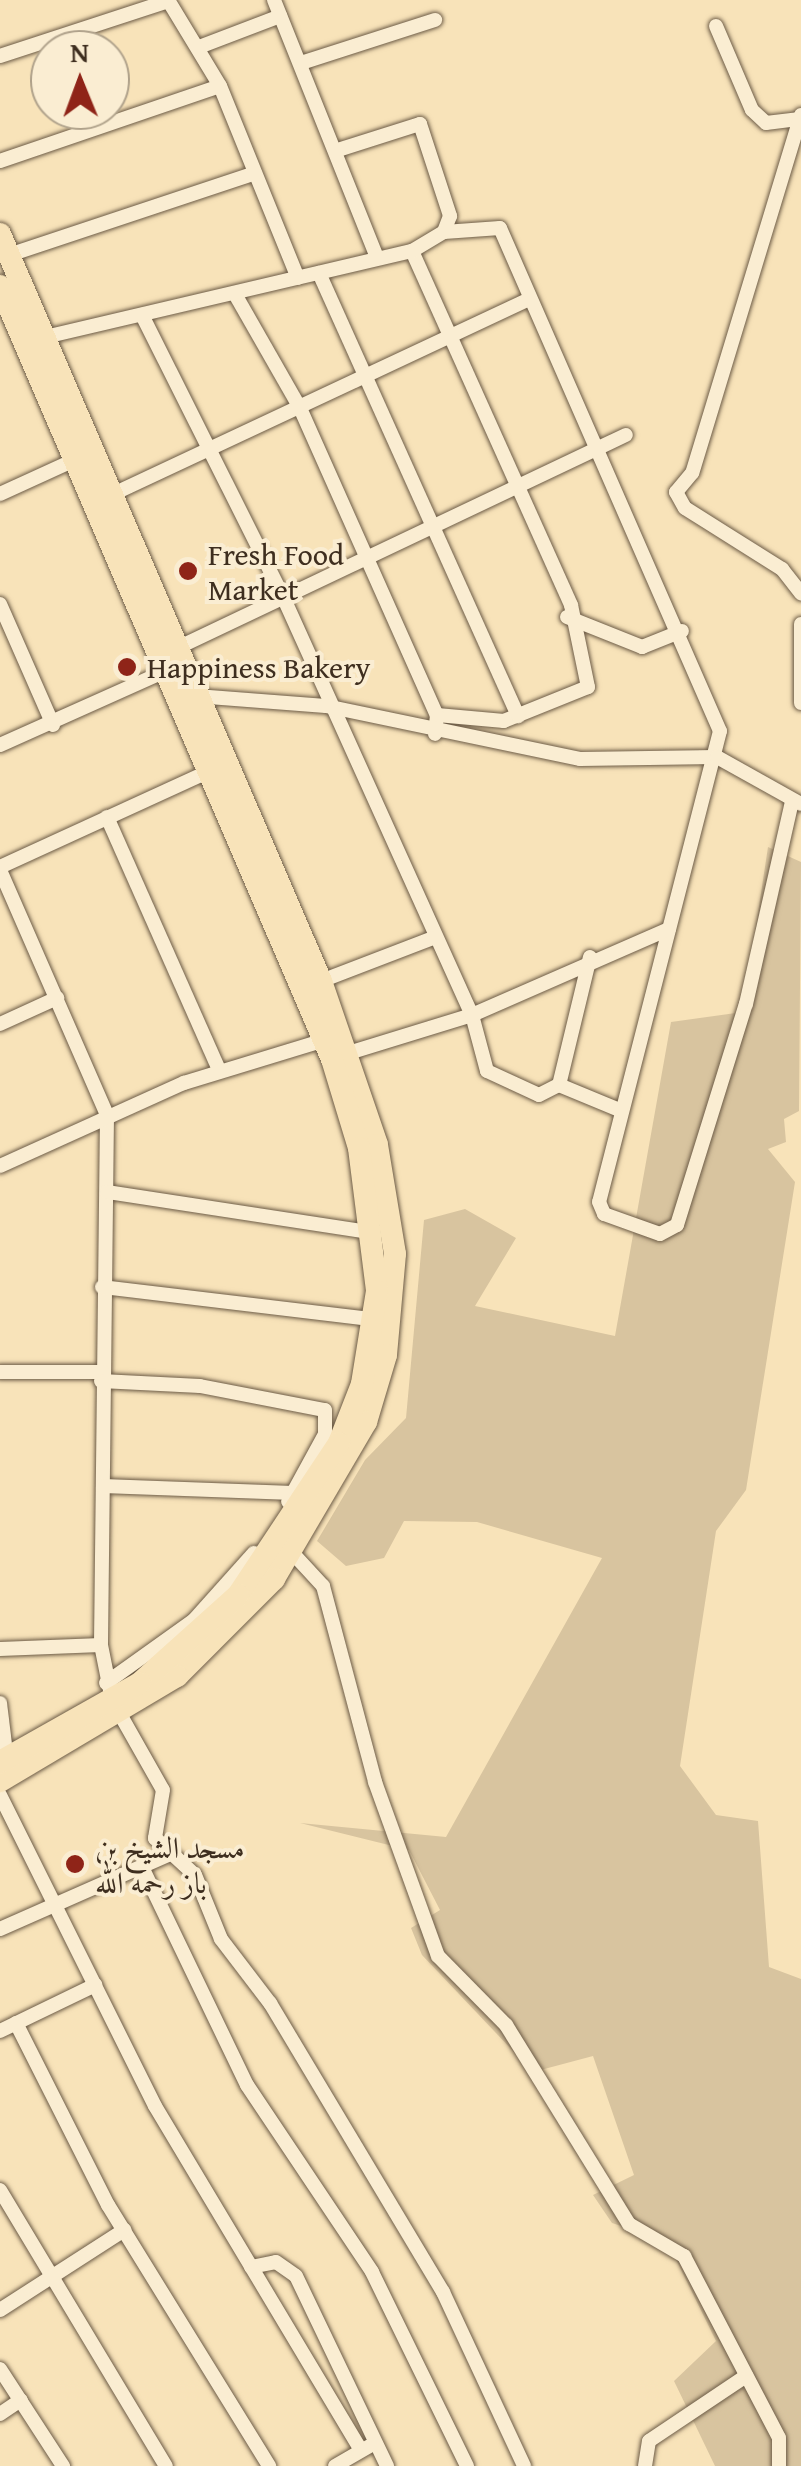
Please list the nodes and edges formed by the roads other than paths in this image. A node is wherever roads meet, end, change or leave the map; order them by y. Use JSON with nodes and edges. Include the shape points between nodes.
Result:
{"nodes":[{"id":1,"x":168,"y":0,"type":"edge"},
{"id":2,"x":274,"y":0,"type":"edge"},
{"id":3,"x":280,"y":16,"type":"junction"},
{"id":4,"x":435,"y":20,"type":"dead end"},
{"id":5,"x":716,"y":26,"type":"dead end"},
{"id":6,"x":199,"y":47,"type":"junction"},
{"id":7,"x":0,"y":56,"type":"edge"},
{"id":8,"x":301,"y":62,"type":"junction"},
{"id":9,"x":220,"y":86,"type":"junction"},
{"id":10,"x":800,"y":117,"type":"edge"},
{"id":11,"x":340,"y":149,"type":"junction"},
{"id":12,"x":0,"y":161,"type":"edge"},
{"id":13,"x":255,"y":173,"type":"junction"},
{"id":14,"x":444,"y":232,"type":"junction"},
{"id":15,"x":4,"y":245,"type":"edge"},
{"id":16,"x":412,"y":250,"type":"junction"},
{"id":17,"x":378,"y":257,"type":"junction"},
{"id":18,"x":319,"y":273,"type":"junction"},
{"id":19,"x":298,"y":278,"type":"junction"},
{"id":20,"x":0,"y":286,"type":"edge"},
{"id":21,"x":236,"y":294,"type":"junction"},
{"id":22,"x":529,"y":299,"type":"junction"},
{"id":23,"x":142,"y":315,"type":"junction"},
{"id":24,"x":449,"y":337,"type":"junction"},
{"id":25,"x":45,"y":338,"type":"junction"},
{"id":26,"x":366,"y":378,"type":"junction"},
{"id":27,"x":300,"y":408,"type":"junction"},
{"id":28,"x":626,"y":435,"type":"dead end"},
{"id":29,"x":596,"y":448,"type":"junction"},
{"id":30,"x":214,"y":450,"type":"junction"},
{"id":31,"x":83,"y":455,"type":"junction"},
{"id":32,"x":521,"y":486,"type":"junction"},
{"id":33,"x":0,"y":494,"type":"edge"},
{"id":34,"x":111,"y":495,"type":"junction"},
{"id":35,"x":434,"y":526,"type":"junction"},
{"id":36,"x":368,"y":559,"type":"junction"},
{"id":37,"x":801,"y":593,"type":"edge"},
{"id":38,"x":286,"y":601,"type":"junction"},
{"id":39,"x":0,"y":604,"type":"edge"},
{"id":40,"x":567,"y":617,"type":"junction"},
{"id":41,"x":801,"y":624,"type":"edge"},
{"id":42,"x":682,"y":631,"type":"junction"},
{"id":43,"x":168,"y":658,"type":"junction"},
{"id":44,"x":188,"y":696,"type":"junction"},
{"id":45,"x":801,"y":703,"type":"edge"},
{"id":46,"x":326,"y":706,"type":"junction"},
{"id":47,"x":437,"y":715,"type":"junction"},
{"id":48,"x":518,"y":716,"type":"junction"},
{"id":49,"x":53,"y":725,"type":"junction"},
{"id":50,"x":436,"y":734,"type":"junction"},
{"id":51,"x":0,"y":745,"type":"edge"},
{"id":52,"x":717,"y":757,"type":"junction"},
{"id":53,"x":210,"y":771,"type":"junction"},
{"id":54,"x":796,"y":803,"type":"edge"},
{"id":55,"x":108,"y":817,"type":"junction"},
{"id":56,"x":0,"y":868,"type":"edge"},
{"id":57,"x":669,"y":929,"type":"junction"},
{"id":58,"x":433,"y":938,"type":"junction"},
{"id":59,"x":590,"y":957,"type":"junction"},
{"id":60,"x":321,"y":981,"type":"junction"},
{"id":61,"x":57,"y":998,"type":"junction"},
{"id":62,"x":472,"y":1015,"type":"junction"},
{"id":63,"x":0,"y":1024,"type":"edge"},
{"id":64,"x":335,"y":1051,"type":"junction"},
{"id":65,"x":219,"y":1070,"type":"junction"},
{"id":66,"x":559,"y":1086,"type":"junction"},
{"id":67,"x":622,"y":1111,"type":"junction"},
{"id":68,"x":107,"y":1116,"type":"junction"},
{"id":69,"x":0,"y":1166,"type":"edge"},
{"id":70,"x":108,"y":1192,"type":"junction"},
{"id":71,"x":375,"y":1233,"type":"junction"},
{"id":72,"x":102,"y":1288,"type":"junction"},
{"id":73,"x":383,"y":1320,"type":"junction"},
{"id":74,"x":0,"y":1372,"type":"edge"},
{"id":75,"x":102,"y":1376,"type":"junction"},
{"id":76,"x":103,"y":1486,"type":"junction"},
{"id":77,"x":308,"y":1498,"type":"junction"},
{"id":78,"x":286,"y":1546,"type":"junction"},
{"id":79,"x":101,"y":1645,"type":"junction"},
{"id":80,"x":0,"y":1649,"type":"edge"},
{"id":81,"x":112,"y":1699,"type":"junction"},
{"id":82,"x":0,"y":1703,"type":"edge"},
{"id":83,"x":3,"y":1775,"type":"edge"},
{"id":84,"x":168,"y":1855,"type":"junction"},
{"id":85,"x":142,"y":1866,"type":"junction"},
{"id":86,"x":56,"y":1907,"type":"junction"},
{"id":87,"x":0,"y":1930,"type":"edge"},
{"id":88,"x":94,"y":1985,"type":"junction"},
{"id":89,"x":16,"y":2023,"type":"junction"},
{"id":90,"x":0,"y":2032,"type":"edge"},
{"id":91,"x":0,"y":2190,"type":"edge"},
{"id":92,"x":124,"y":2230,"type":"junction"},
{"id":93,"x":250,"y":2267,"type":"junction"},
{"id":94,"x":48,"y":2275,"type":"junction"},
{"id":95,"x":0,"y":2310,"type":"edge"},
{"id":96,"x":0,"y":2369,"type":"edge"},
{"id":97,"x":746,"y":2376,"type":"junction"},
{"id":98,"x":21,"y":2400,"type":"junction"},
{"id":99,"x":0,"y":2414,"type":"edge"},
{"id":100,"x":367,"y":2447,"type":"junction"},
{"id":101,"x":63,"y":2466,"type":"edge"},
{"id":102,"x":166,"y":2466,"type":"edge"},
{"id":103,"x":269,"y":2466,"type":"edge"},
{"id":104,"x":335,"y":2466,"type":"edge"},
{"id":105,"x":387,"y":2466,"type":"edge"},
{"id":106,"x":466,"y":2466,"type":"edge"},
{"id":107,"x":524,"y":2466,"type":"edge"},
{"id":108,"x":645,"y":2466,"type":"edge"},
{"id":109,"x":778,"y":2466,"type":"edge"}],
"edges":[{"from":1,"to":6,"type":"street"},
{"from":1,"to":7,"type":"street"},
{"from":2,"to":3,"type":"street"},
{"from":3,"to":6,"type":"street"},
{"from":3,"to":8,"type":"street"},
{"from":4,"to":8,"type":"street"},
{"from":5,"to":10,"type":"street","via":[[752,110],[766,123]]},
{"from":6,"to":9,"type":"street"},
{"from":8,"to":11,"type":"street"},
{"from":9,"to":12,"type":"street"},
{"from":9,"to":13,"type":"street"},
{"from":10,"to":37,"type":"street","via":[[692,473],[676,492],[685,508],[782,569]]},
{"from":11,"to":14,"type":"street","via":[[420,124],[450,216]]},
{"from":11,"to":17,"type":"street"},
{"from":13,"to":15,"type":"street"},
{"from":13,"to":19,"type":"street"},
{"from":14,"to":16,"type":"street"},
{"from":14,"to":22,"type":"street","via":[[496,224]]},
{"from":15,"to":25,"type":"main road"},
{"from":16,"to":17,"type":"street"},
{"from":16,"to":24,"type":"street"},
{"from":17,"to":18,"type":"street"},
{"from":18,"to":19,"type":"street"},
{"from":18,"to":26,"type":"street"},
{"from":19,"to":21,"type":"street"},
{"from":20,"to":31,"type":"main road"},
{"from":21,"to":23,"type":"street"},
{"from":21,"to":27,"type":"street"},
{"from":22,"to":24,"type":"street"},
{"from":22,"to":29,"type":"street"},
{"from":23,"to":25,"type":"street"},
{"from":23,"to":30,"type":"street"},
{"from":24,"to":26,"type":"street"},
{"from":24,"to":32,"type":"street"},
{"from":25,"to":31,"type":"main road"},
{"from":26,"to":27,"type":"street"},
{"from":26,"to":35,"type":"street"},
{"from":27,"to":30,"type":"street"},
{"from":27,"to":36,"type":"street"},
{"from":28,"to":29,"type":"street"},
{"from":29,"to":32,"type":"street"},
{"from":29,"to":42,"type":"street"},
{"from":30,"to":34,"type":"street"},
{"from":30,"to":38,"type":"street"},
{"from":31,"to":33,"type":"street"},
{"from":31,"to":34,"type":"main road"},
{"from":31,"to":43,"type":"main road"},
{"from":32,"to":35,"type":"street"},
{"from":32,"to":40,"type":"street","via":[[571,605]]},
{"from":34,"to":43,"type":"main road"},
{"from":35,"to":36,"type":"street"},
{"from":35,"to":48,"type":"street"},
{"from":36,"to":38,"type":"street"},
{"from":36,"to":47,"type":"street"},
{"from":38,"to":43,"type":"street"},
{"from":38,"to":46,"type":"street"},
{"from":39,"to":49,"type":"street"},
{"from":40,"to":42,"type":"street","via":[[642,647]]},
{"from":40,"to":48,"type":"street","via":[[588,686]]},
{"from":41,"to":45,"type":"street"},
{"from":42,"to":52,"type":"street","via":[[720,731]]},
{"from":43,"to":44,"type":"main road"},
{"from":43,"to":49,"type":"street"},
{"from":44,"to":46,"type":"street"},
{"from":44,"to":53,"type":"main road"},
{"from":44,"to":60,"type":"main road"},
{"from":46,"to":50,"type":"street"},
{"from":46,"to":58,"type":"street"},
{"from":47,"to":48,"type":"street"},
{"from":47,"to":50,"type":"street"},
{"from":49,"to":51,"type":"street"},
{"from":50,"to":52,"type":"street","via":[[600,761]]},
{"from":52,"to":54,"type":"street"},
{"from":52,"to":57,"type":"street"},
{"from":53,"to":55,"type":"street"},
{"from":53,"to":64,"type":"main road"},
{"from":54,"to":67,"type":"street","via":[[693,1190],[670,1232],[600,1210]]},
{"from":55,"to":56,"type":"street"},
{"from":55,"to":65,"type":"street"},
{"from":56,"to":61,"type":"street"},
{"from":57,"to":59,"type":"street"},
{"from":57,"to":67,"type":"street"},
{"from":58,"to":60,"type":"street"},
{"from":58,"to":62,"type":"street"},
{"from":59,"to":62,"type":"street"},
{"from":59,"to":66,"type":"street"},
{"from":60,"to":64,"type":"main road"},
{"from":61,"to":63,"type":"street"},
{"from":61,"to":68,"type":"street"},
{"from":62,"to":64,"type":"street"},
{"from":62,"to":66,"type":"street","via":[[487,1072],[506,1088],[539,1094]]},
{"from":64,"to":65,"type":"street"},
{"from":64,"to":71,"type":"main road"},
{"from":64,"to":73,"type":"main road","via":[[387,1188]]},
{"from":65,"to":68,"type":"street"},
{"from":66,"to":67,"type":"street"},
{"from":68,"to":69,"type":"street"},
{"from":68,"to":70,"type":"street"},
{"from":70,"to":71,"type":"street"},
{"from":70,"to":72,"type":"street"},
{"from":71,"to":73,"type":"main road"},
{"from":72,"to":73,"type":"street"},
{"from":72,"to":75,"type":"street"},
{"from":73,"to":77,"type":"main road","via":[[358,1419]]},
{"from":74,"to":75,"type":"street"},
{"from":75,"to":76,"type":"street"},
{"from":75,"to":77,"type":"street","via":[[326,1410]]},
{"from":76,"to":77,"type":"street"},
{"from":76,"to":79,"type":"street"},
{"from":77,"to":78,"type":"main road"},
{"from":77,"to":81,"type":"street"},
{"from":78,"to":81,"type":"main road","via":[[192,1642]]},
{"from":78,"to":97,"type":"street","via":[[323,1586],[375,1782],[438,1956],[506,2025],[628,2224],[684,2256]]},
{"from":79,"to":80,"type":"street"},
{"from":79,"to":81,"type":"street"},
{"from":81,"to":83,"type":"main road"},
{"from":81,"to":84,"type":"street","via":[[163,1790],[155,1838]]},
{"from":82,"to":83,"type":"street"},
{"from":83,"to":86,"type":"street"},
{"from":84,"to":85,"type":"street"},
{"from":84,"to":107,"type":"street","via":[[195,1875],[221,1939],[270,2003],[443,2292]]},
{"from":85,"to":86,"type":"street"},
{"from":85,"to":106,"type":"street","via":[[247,2085],[372,2272]]},
{"from":86,"to":87,"type":"street"},
{"from":86,"to":88,"type":"street"},
{"from":88,"to":89,"type":"street"},
{"from":88,"to":93,"type":"street"},
{"from":89,"to":90,"type":"street"},
{"from":89,"to":92,"type":"street"},
{"from":91,"to":94,"type":"street"},
{"from":92,"to":94,"type":"street"},
{"from":92,"to":103,"type":"street"},
{"from":93,"to":100,"type":"street"},
{"from":93,"to":100,"type":"street","via":[[276,2262],[296,2276]]},
{"from":94,"to":95,"type":"street"},
{"from":94,"to":102,"type":"street"},
{"from":96,"to":98,"type":"street"},
{"from":97,"to":108,"type":"street","via":[[648,2441]]},
{"from":97,"to":109,"type":"street","via":[[780,2438]]},
{"from":98,"to":99,"type":"street"},
{"from":98,"to":101,"type":"street"},
{"from":100,"to":104,"type":"street"},
{"from":100,"to":105,"type":"street"}]}
